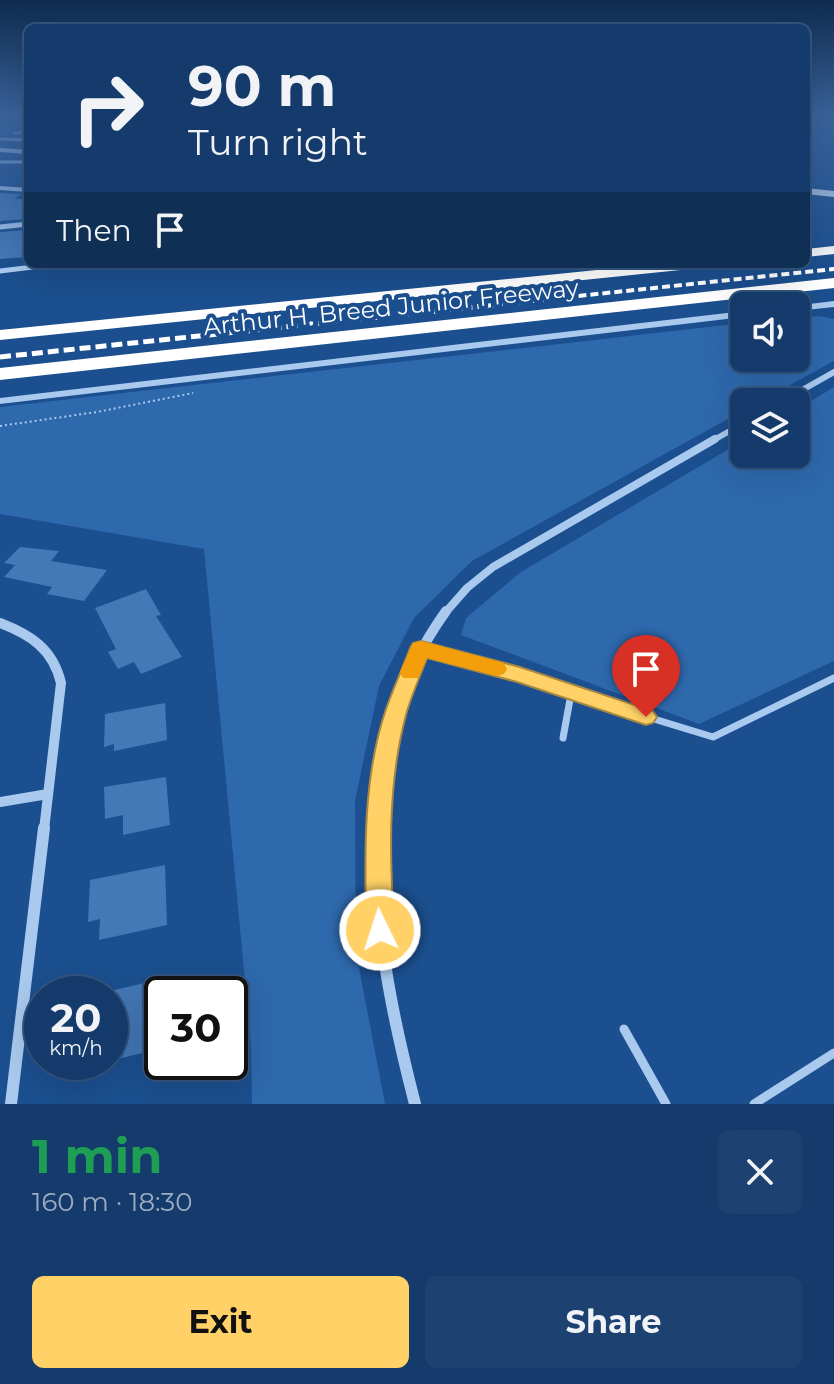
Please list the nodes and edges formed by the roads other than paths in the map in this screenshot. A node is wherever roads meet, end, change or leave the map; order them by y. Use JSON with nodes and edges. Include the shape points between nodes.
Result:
{"nodes":[{"id":1,"x":0,"y":188,"type":"edge"},
{"id":2,"x":24,"y":190,"type":"edge"},
{"id":3,"x":810,"y":191,"type":"edge"},
{"id":4,"x":834,"y":194,"type":"edge"},
{"id":5,"x":24,"y":224,"type":"edge"},
{"id":6,"x":0,"y":227,"type":"edge"},
{"id":7,"x":834,"y":250,"type":"edge"},
{"id":8,"x":810,"y":253,"type":"edge"},
{"id":9,"x":25,"y":268,"type":"edge"},
{"id":10,"x":661,"y":268,"type":"edge"},
{"id":11,"x":0,"y":271,"type":"edge"},
{"id":12,"x":834,"y":283,"type":"edge"},
{"id":13,"x":834,"y":304,"type":"edge"},
{"id":14,"x":810,"y":307,"type":"edge"},
{"id":15,"x":730,"y":316,"type":"edge"},
{"id":16,"x":0,"y":335,"type":"edge"},
{"id":17,"x":834,"y":372,"type":"edge"},
{"id":18,"x":0,"y":374,"type":"edge"},
{"id":19,"x":806,"y":388,"type":"edge"},
{"id":20,"x":0,"y":401,"type":"edge"},
{"id":21,"x":730,"y":431,"type":"edge"},
{"id":22,"x":0,"y":623,"type":"edge"},
{"id":23,"x":421,"y":648,"type":"junction"},
{"id":24,"x":834,"y":678,"type":"edge"},
{"id":25,"x":571,"y":694,"type":"junction"},
{"id":26,"x":563,"y":738,"type":"dead end"},
{"id":27,"x":48,"y":794,"type":"junction"},
{"id":28,"x":0,"y":802,"type":"edge"},
{"id":29,"x":624,"y":1029,"type":"dead end"},
{"id":30,"x":834,"y":1053,"type":"edge"},
{"id":31,"x":11,"y":1104,"type":"edge"},
{"id":32,"x":415,"y":1104,"type":"edge"},
{"id":33,"x":666,"y":1104,"type":"edge"},
{"id":34,"x":754,"y":1104,"type":"edge"}],
"edges":[{"from":1,"to":2,"type":"street"},
{"from":3,"to":4,"type":"main road"},
{"from":5,"to":6,"type":"street"},
{"from":7,"to":8,"type":"highway"},
{"from":9,"to":11,"type":"street"},
{"from":10,"to":16,"type":"highway","name":"Arthur H. Breed Junior Freeway"},
{"from":12,"to":18,"type":"highway","name":"Arthur H. Breed Junior Freeway"},
{"from":13,"to":14,"type":"street"},
{"from":15,"to":20,"type":"street"},
{"from":17,"to":19,"type":"street"},
{"from":21,"to":23,"type":"street","via":[[482,575],[444,611]]},
{"from":22,"to":27,"type":"street","via":[[39,641],[59,670],[61,694]]},
{"from":23,"to":25,"type":"lane"},
{"from":23,"to":32,"type":"street","via":[[401,695],[386,753],[377,847],[384,958]]},
{"from":24,"to":25,"type":"lane","via":[[713,737]]},
{"from":25,"to":26,"type":"lane"},
{"from":27,"to":28,"type":"street"},
{"from":27,"to":31,"type":"street"},
{"from":29,"to":33,"type":"lane"},
{"from":30,"to":34,"type":"lane"}]}
